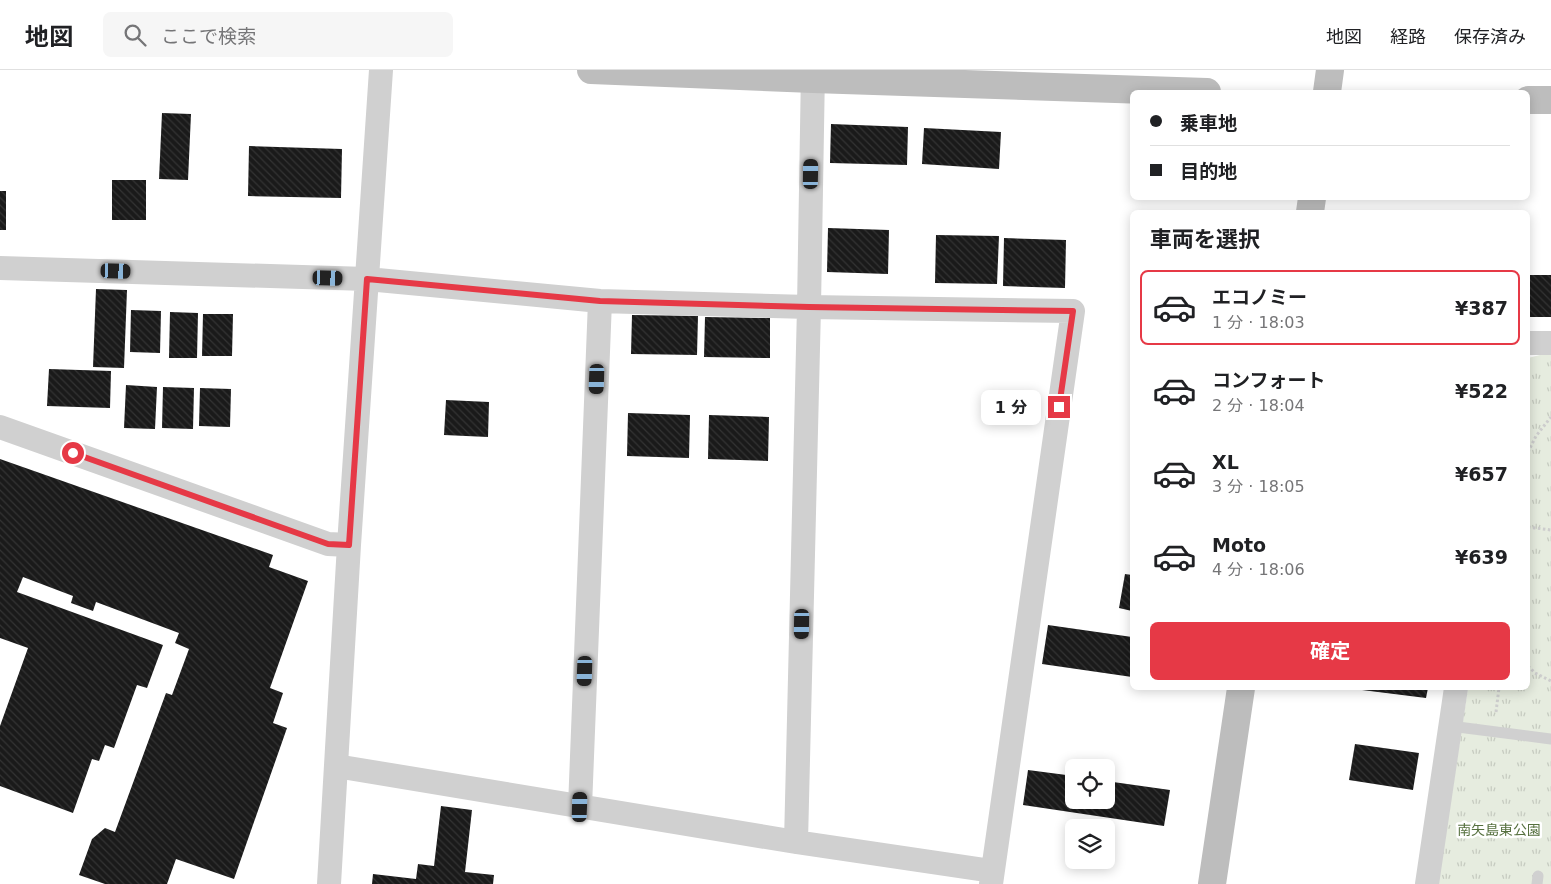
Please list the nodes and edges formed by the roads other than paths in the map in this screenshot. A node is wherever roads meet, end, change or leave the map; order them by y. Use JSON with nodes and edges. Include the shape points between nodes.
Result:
{"nodes":[{"id":1,"x":381,"y":70,"type":"edge"},
{"id":2,"x":591,"y":70,"type":"edge"},
{"id":3,"x":1330,"y":70,"type":"edge"},
{"id":4,"x":813,"y":75,"type":"edge"},
{"id":5,"x":1162,"y":90,"type":"edge"},
{"id":6,"x":1327,"y":90,"type":"edge"},
{"id":7,"x":1530,"y":100,"type":"edge"},
{"id":8,"x":1551,"y":100,"type":"edge"},
{"id":9,"x":0,"y":268,"type":"edge"},
{"id":10,"x":367,"y":279,"type":"junction"},
{"id":11,"x":600,"y":301,"type":"junction"},
{"id":12,"x":809,"y":307,"type":"junction"},
{"id":13,"x":1530,"y":343,"type":"edge"},
{"id":14,"x":1551,"y":343,"type":"edge"},
{"id":15,"x":0,"y":427,"type":"edge"},
{"id":16,"x":349,"y":545,"type":"junction"},
{"id":17,"x":1241,"y":690,"type":"edge"},
{"id":18,"x":1456,"y":690,"type":"edge"},
{"id":19,"x":1450,"y":726,"type":"junction"},
{"id":20,"x":1551,"y":739,"type":"edge"},
{"id":21,"x":336,"y":766,"type":"junction"},
{"id":22,"x":580,"y":807,"type":"junction"},
{"id":23,"x":796,"y":842,"type":"junction"},
{"id":24,"x":991,"y":877,"type":"edge"},
{"id":25,"x":328,"y":884,"type":"edge"},
{"id":26,"x":1212,"y":884,"type":"edge"},
{"id":27,"x":1428,"y":884,"type":"edge"}],
"edges":[{"from":1,"to":10,"type":"street"},
{"from":2,"to":4,"type":"street"},
{"from":3,"to":6,"type":"street"},
{"from":4,"to":5,"type":"street"},
{"from":4,"to":12,"type":"street"},
{"from":7,"to":8,"type":"street"},
{"from":9,"to":10,"type":"street"},
{"from":10,"to":11,"type":"street"},
{"from":10,"to":16,"type":"street"},
{"from":11,"to":12,"type":"street"},
{"from":11,"to":22,"type":"street"},
{"from":12,"to":23,"type":"street"},
{"from":12,"to":24,"type":"street","via":[[1073,311]]},
{"from":13,"to":14,"type":"street"},
{"from":15,"to":16,"type":"street","via":[[328,544]]},
{"from":16,"to":21,"type":"street"},
{"from":17,"to":26,"type":"street"},
{"from":18,"to":19,"type":"street"},
{"from":19,"to":20,"type":"lane"},
{"from":19,"to":27,"type":"street"},
{"from":21,"to":22,"type":"street"},
{"from":21,"to":25,"type":"street"},
{"from":22,"to":23,"type":"street"},
{"from":23,"to":24,"type":"street"}]}
